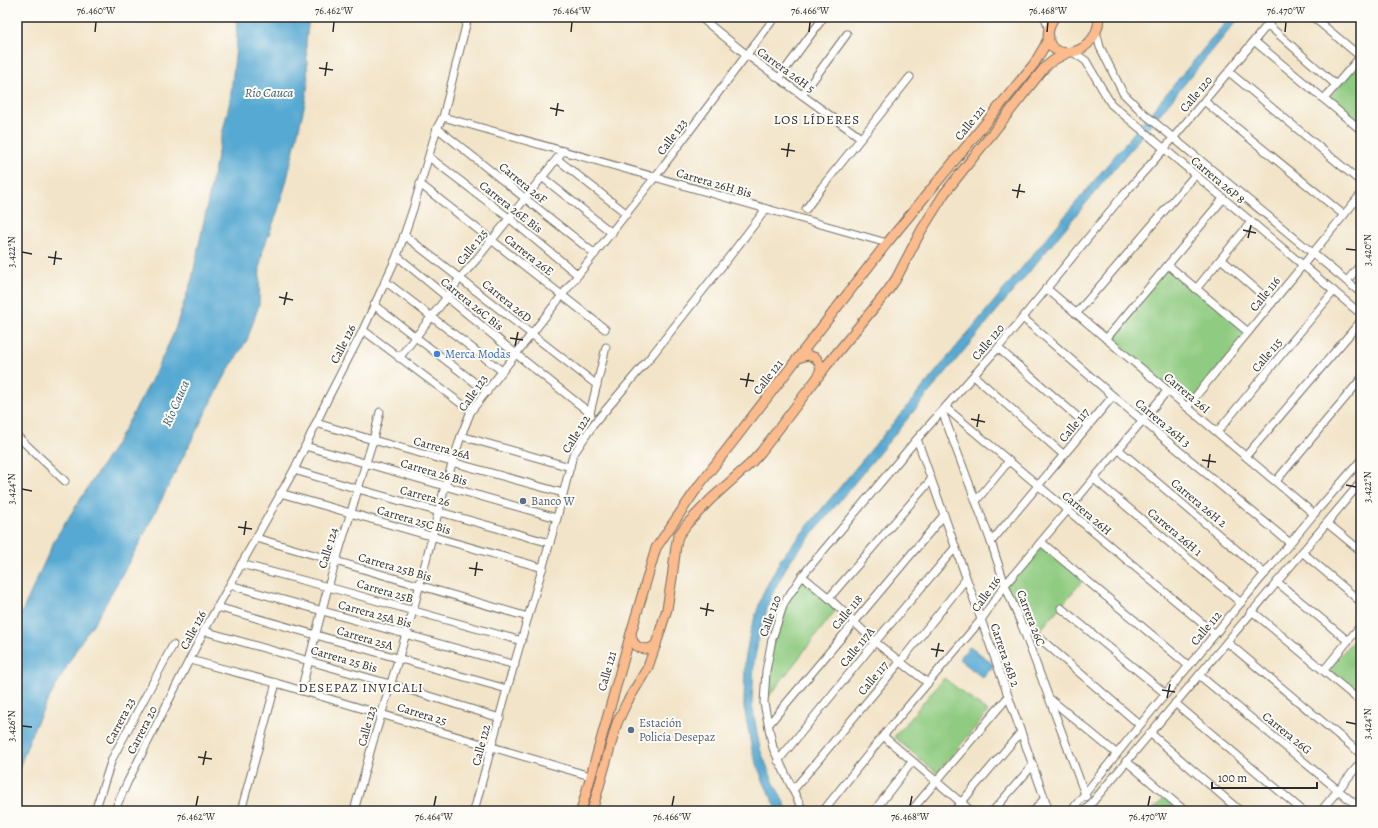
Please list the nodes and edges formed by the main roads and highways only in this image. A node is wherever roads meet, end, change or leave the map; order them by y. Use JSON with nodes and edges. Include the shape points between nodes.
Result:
{"nodes":[{"id":1,"x":1054,"y":17,"type":"edge"},
{"id":2,"x":1099,"y":17,"type":"edge"},
{"id":3,"x":1049,"y":34,"type":"junction"},
{"id":4,"x":1070,"y":53,"type":"junction"},
{"id":5,"x":798,"y":358,"type":"junction"},
{"id":6,"x":820,"y":375,"type":"junction"},
{"id":7,"x":630,"y":632,"type":"junction"},
{"id":8,"x":656,"y":645,"type":"junction"},
{"id":9,"x":581,"y":811,"type":"edge"},
{"id":10,"x":592,"y":811,"type":"edge"}],
"edges":[{"from":1,"to":3,"type":"main road","name":"Calle 121"},
{"from":2,"to":4,"type":"main road","name":"Calle 121","via":[[1096,31],[1088,43]]},
{"from":3,"to":4,"type":"main road","via":[[1054,48]]},
{"from":3,"to":5,"type":"main road","name":"Calle 121","via":[[1034,64]]},
{"from":4,"to":6,"type":"main road","name":"Calle 121","via":[[1045,67],[944,194],[893,283]]},
{"from":5,"to":6,"type":"main road","via":[[808,355],[816,358],[821,366]]},
{"from":5,"to":7,"type":"main road","name":"Calle 121","via":[[700,484],[656,548]]},
{"from":6,"to":8,"type":"main road","name":"Calle 121","via":[[751,463],[711,499],[678,536],[667,609]]},
{"from":7,"to":8,"type":"main road","via":[[637,647],[649,649]]},
{"from":7,"to":9,"type":"main road","name":"Calle 121"},
{"from":8,"to":10,"type":"main road","name":"Calle 121","via":[[648,667],[617,723]]}]}
